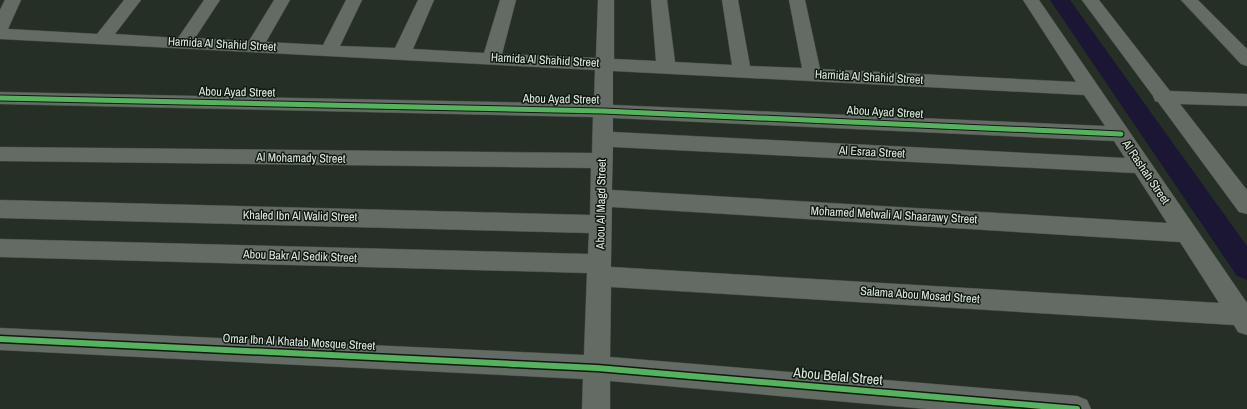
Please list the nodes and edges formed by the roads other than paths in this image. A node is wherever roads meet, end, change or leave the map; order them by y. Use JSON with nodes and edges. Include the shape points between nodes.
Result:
{"nodes":[{"id":1,"x":13,"y":0,"type":"edge"},
{"id":2,"x":133,"y":0,"type":"edge"},
{"id":3,"x":212,"y":0,"type":"edge"},
{"id":4,"x":282,"y":0,"type":"edge"},
{"id":5,"x":354,"y":0,"type":"edge"},
{"id":6,"x":426,"y":0,"type":"edge"},
{"id":7,"x":508,"y":0,"type":"edge"},
{"id":8,"x":606,"y":0,"type":"edge"},
{"id":9,"x":659,"y":0,"type":"edge"},
{"id":10,"x":730,"y":0,"type":"edge"},
{"id":11,"x":797,"y":0,"type":"edge"},
{"id":12,"x":1031,"y":0,"type":"edge"},
{"id":13,"x":1090,"y":0,"type":"edge"},
{"id":14,"x":1189,"y":0,"type":"edge"},
{"id":15,"x":1,"y":26,"type":"edge"},
{"id":16,"x":102,"y":38,"type":"junction"},
{"id":17,"x":183,"y":43,"type":"junction"},
{"id":18,"x":255,"y":46,"type":"junction"},
{"id":19,"x":329,"y":50,"type":"junction"},
{"id":20,"x":402,"y":53,"type":"junction"},
{"id":21,"x":492,"y":57,"type":"junction"},
{"id":22,"x":1247,"y":60,"type":"edge"},
{"id":23,"x":605,"y":63,"type":"junction"},
{"id":24,"x":666,"y":66,"type":"junction"},
{"id":25,"x":742,"y":70,"type":"junction"},
{"id":26,"x":812,"y":74,"type":"junction"},
{"id":27,"x":1090,"y":89,"type":"junction"},
{"id":28,"x":0,"y":98,"type":"edge"},
{"id":29,"x":1162,"y":98,"type":"junction"},
{"id":30,"x":1247,"y":100,"type":"edge"},
{"id":31,"x":603,"y":111,"type":"junction"},
{"id":32,"x":1121,"y":134,"type":"junction"},
{"id":33,"x":602,"y":139,"type":"junction"},
{"id":34,"x":0,"y":154,"type":"edge"},
{"id":35,"x":602,"y":161,"type":"junction"},
{"id":36,"x":1142,"y":166,"type":"junction"},
{"id":37,"x":601,"y":198,"type":"junction"},
{"id":38,"x":1247,"y":206,"type":"edge"},
{"id":39,"x":0,"y":209,"type":"edge"},
{"id":40,"x":600,"y":224,"type":"junction"},
{"id":41,"x":1186,"y":233,"type":"junction"},
{"id":42,"x":0,"y":248,"type":"edge"},
{"id":43,"x":599,"y":270,"type":"junction"},
{"id":44,"x":1244,"y":320,"type":"edge"},
{"id":45,"x":0,"y":339,"type":"edge"},
{"id":46,"x":597,"y":368,"type":"junction"},
{"id":47,"x":596,"y":409,"type":"edge"},
{"id":48,"x":1077,"y":409,"type":"edge"}],
"edges":[{"from":1,"to":15,"type":"street"},
{"from":2,"to":16,"type":"street"},
{"from":3,"to":17,"type":"street"},
{"from":4,"to":18,"type":"street"},
{"from":5,"to":19,"type":"street"},
{"from":6,"to":20,"type":"street"},
{"from":7,"to":21,"type":"street"},
{"from":8,"to":23,"type":"street","name":"Abou Al Magd Street"},
{"from":9,"to":24,"type":"street"},
{"from":10,"to":25,"type":"street"},
{"from":11,"to":26,"type":"street"},
{"from":12,"to":27,"type":"street","name":"Al Rashah Street"},
{"from":13,"to":29,"type":"street"},
{"from":14,"to":22,"type":"street"},
{"from":15,"to":16,"type":"street","name":"Hamida Al Shahid Street"},
{"from":16,"to":17,"type":"street","name":"Hamida Al Shahid Street"},
{"from":17,"to":18,"type":"street","name":"Hamida Al Shahid Street"},
{"from":18,"to":19,"type":"street","name":"Hamida Al Shahid Street"},
{"from":19,"to":20,"type":"street","name":"Hamida Al Shahid Street"},
{"from":20,"to":21,"type":"street","name":"Hamida Al Shahid Street"},
{"from":21,"to":23,"type":"street","name":"Hamida Al Shahid Street"},
{"from":23,"to":24,"type":"street","name":"Hamida Al Shahid Street"},
{"from":23,"to":31,"type":"street","name":"Abou Al Magd Street"},
{"from":24,"to":25,"type":"street","name":"Hamida Al Shahid Street"},
{"from":25,"to":26,"type":"street","name":"Hamida Al Shahid Street"},
{"from":26,"to":27,"type":"street","name":"Hamida Al Shahid Street"},
{"from":27,"to":32,"type":"street","name":"Al Rashah Street"},
{"from":28,"to":31,"type":"street","name":"Abou Ayad Street"},
{"from":29,"to":30,"type":"street"},
{"from":29,"to":38,"type":"street"},
{"from":31,"to":32,"type":"street","name":"Abou Ayad Street"},
{"from":31,"to":33,"type":"street","name":"Abou Al Magd Street"},
{"from":32,"to":36,"type":"street","name":"Al Rashah Street"},
{"from":33,"to":35,"type":"street","name":"Abou Al Magd Street"},
{"from":33,"to":36,"type":"street","name":"Al Esraa Street"},
{"from":34,"to":35,"type":"street","name":"Al Mohamady Street"},
{"from":35,"to":37,"type":"street","name":"Abou Al Magd Street"},
{"from":36,"to":41,"type":"street","name":"Al Rashah Street"},
{"from":37,"to":40,"type":"street","name":"Abou Al Magd Street"},
{"from":37,"to":41,"type":"street","name":"Mohamed Metwali Al Shaarawy Street"},
{"from":39,"to":40,"type":"street","name":"Khaled Ibn Al Walid Street"},
{"from":40,"to":43,"type":"street","name":"Abou Al Magd Street"},
{"from":41,"to":44,"type":"street","name":"Al Rashah Street"},
{"from":42,"to":43,"type":"street","name":"Abou Bakr Al Sedik Street"},
{"from":43,"to":44,"type":"street","name":"Salama Abou Mosad Street"},
{"from":43,"to":46,"type":"street","name":"Abou Al Magd Street"},
{"from":45,"to":46,"type":"street","name":"Omar Ibn Al Khatab Mosque Street"},
{"from":46,"to":47,"type":"street","name":"Abou Al Magd Street"},
{"from":46,"to":48,"type":"street","name":"Abou Belal Street"}]}
